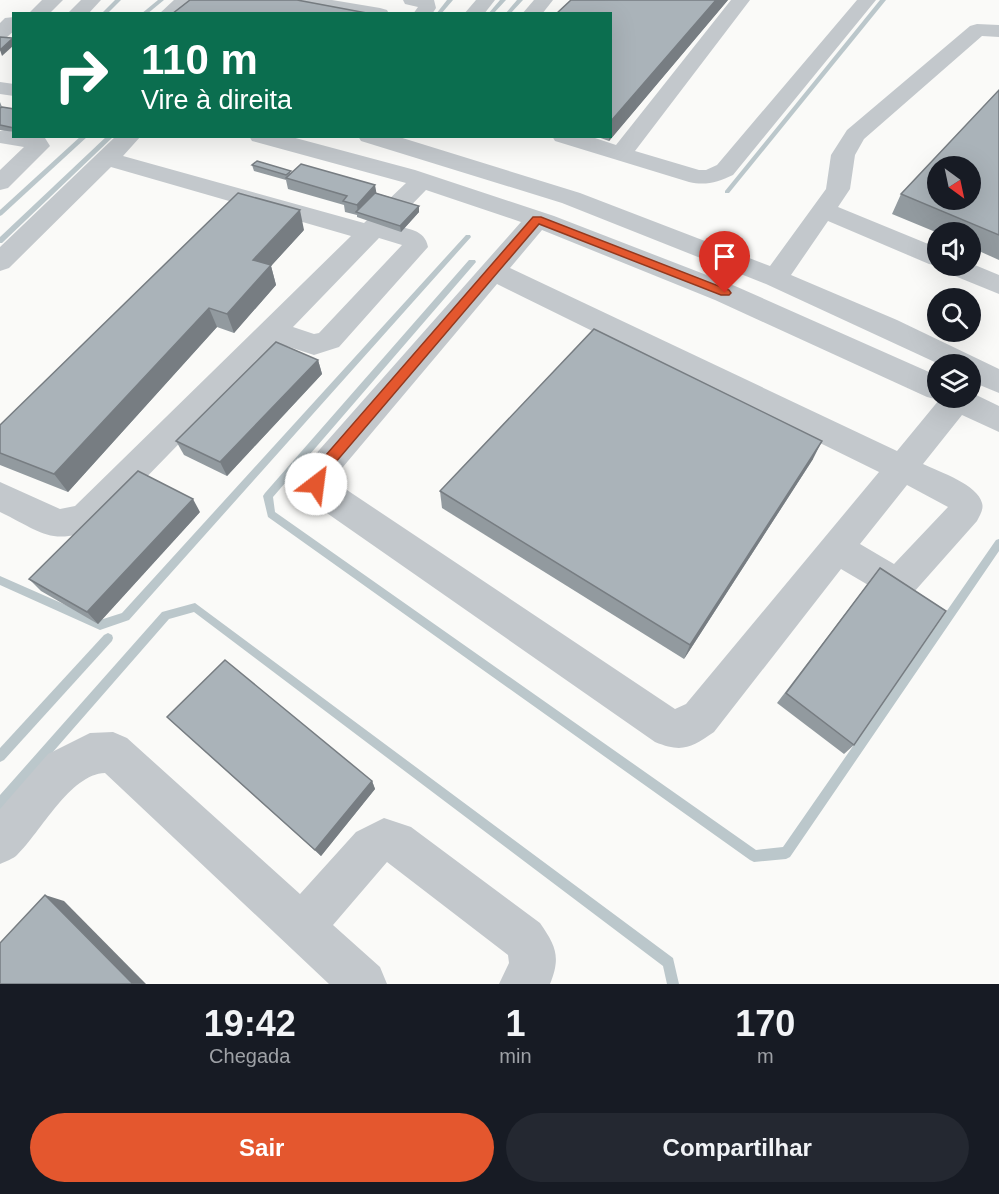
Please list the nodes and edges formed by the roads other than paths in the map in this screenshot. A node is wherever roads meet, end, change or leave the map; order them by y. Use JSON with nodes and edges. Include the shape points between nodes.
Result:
{"nodes":[{"id":1,"x":54,"y":0,"type":"edge"},
{"id":2,"x":92,"y":0,"type":"edge"},
{"id":3,"x":186,"y":0,"type":"edge"},
{"id":4,"x":300,"y":0,"type":"edge"},
{"id":5,"x":412,"y":0,"type":"edge"},
{"id":6,"x":486,"y":0,"type":"edge"},
{"id":7,"x":544,"y":0,"type":"edge"},
{"id":8,"x":741,"y":0,"type":"edge"},
{"id":9,"x":867,"y":0,"type":"edge"},
{"id":10,"x":326,"y":2,"type":"edge"},
{"id":11,"x":39,"y":12,"type":"edge"},
{"id":12,"x":78,"y":12,"type":"edge"},
{"id":13,"x":171,"y":12,"type":"edge"},
{"id":14,"x":371,"y":12,"type":"edge"},
{"id":15,"x":424,"y":12,"type":"edge"},
{"id":16,"x":475,"y":12,"type":"edge"},
{"id":17,"x":533,"y":12,"type":"edge"},
{"id":18,"x":999,"y":31,"type":"edge"},
{"id":19,"x":5,"y":137,"type":"edge"},
{"id":20,"x":128,"y":138,"type":"edge"},
{"id":21,"x":267,"y":138,"type":"edge"},
{"id":22,"x":383,"y":138,"type":"edge"},
{"id":23,"x":570,"y":138,"type":"edge"},
{"id":24,"x":410,"y":142,"type":"edge"},
{"id":25,"x":621,"y":153,"type":"junction"},
{"id":26,"x":107,"y":159,"type":"junction"},
{"id":27,"x":422,"y":180,"type":"junction"},
{"id":28,"x":0,"y":183,"type":"edge"},
{"id":29,"x":824,"y":210,"type":"junction"},
{"id":30,"x":537,"y":220,"type":"junction"},
{"id":31,"x":372,"y":230,"type":"junction"},
{"id":32,"x":927,"y":253,"type":"edge"},
{"id":33,"x":0,"y":262,"type":"edge"},
{"id":34,"x":493,"y":271,"type":"junction"},
{"id":35,"x":978,"y":276,"type":"edge"},
{"id":36,"x":775,"y":278,"type":"junction"},
{"id":37,"x":999,"y":285,"type":"edge"},
{"id":38,"x":272,"y":330,"type":"junction"},
{"id":39,"x":942,"y":354,"type":"edge"},
{"id":40,"x":927,"y":376,"type":"edge"},
{"id":41,"x":999,"y":382,"type":"edge"},
{"id":42,"x":981,"y":384,"type":"edge"},
{"id":43,"x":981,"y":407,"type":"edge"},
{"id":44,"x":942,"y":408,"type":"edge"},
{"id":45,"x":999,"y":420,"type":"edge"},
{"id":46,"x":902,"y":468,"type":"junction"},
{"id":47,"x":0,"y":496,"type":"edge"},
{"id":48,"x":836,"y":549,"type":"junction"},
{"id":49,"x":0,"y":842,"type":"edge"},
{"id":50,"x":301,"y":927,"type":"junction"},
{"id":51,"x":363,"y":984,"type":"edge"},
{"id":52,"x":522,"y":984,"type":"edge"}],
"edges":[{"from":1,"to":11,"type":"lane"},
{"from":2,"to":12,"type":"lane"},
{"from":3,"to":13,"type":"lane"},
{"from":4,"to":10,"type":"lane"},
{"from":5,"to":15,"type":"lane","via":[[427,4]]},
{"from":6,"to":16,"type":"lane"},
{"from":7,"to":17,"type":"lane"},
{"from":8,"to":25,"type":"lane"},
{"from":9,"to":25,"type":"lane","via":[[718,175],[697,177]]},
{"from":10,"to":14,"type":"lane"},
{"from":18,"to":29,"type":"lane","via":[[977,30],[855,135],[843,154],[838,189]]},
{"from":19,"to":28,"type":"lane","via":[[39,146]]},
{"from":20,"to":26,"type":"lane"},
{"from":21,"to":27,"type":"lane"},
{"from":22,"to":24,"type":"lane"},
{"from":23,"to":25,"type":"lane"},
{"from":24,"to":36,"type":"lane","via":[[571,198]]},
{"from":26,"to":31,"type":"lane"},
{"from":26,"to":33,"type":"lane"},
{"from":27,"to":30,"type":"lane"},
{"from":27,"to":31,"type":"lane"},
{"from":29,"to":32,"type":"lane"},
{"from":29,"to":36,"type":"lane"},
{"from":30,"to":34,"type":"lane"},
{"from":30,"to":40,"type":"lane"},
{"from":31,"to":38,"type":"lane"},
{"from":31,"to":38,"type":"lane","via":[[408,237],[414,241],[414,248],[329,340],[314,345]]},
{"from":34,"to":46,"type":"lane"},
{"from":34,"to":48,"type":"lane","via":[[316,475],[316,484],[323,492],[669,728],[684,729],[700,718]]},
{"from":35,"to":37,"type":"lane"},
{"from":36,"to":39,"type":"lane"},
{"from":38,"to":47,"type":"lane","via":[[87,516],[57,524]]},
{"from":41,"to":42,"type":"lane"},
{"from":43,"to":45,"type":"lane"},
{"from":44,"to":46,"type":"lane"},
{"from":46,"to":48,"type":"lane"},
{"from":46,"to":48,"type":"lane","via":[[961,498],[966,511],[901,580],[893,581]]},
{"from":49,"to":50,"type":"lane","via":[[63,769],[90,753],[113,753]]},
{"from":50,"to":51,"type":"lane"},
{"from":50,"to":52,"type":"lane","via":[[371,848],[384,840],[396,842],[524,939],[534,954],[531,972]]}]}
